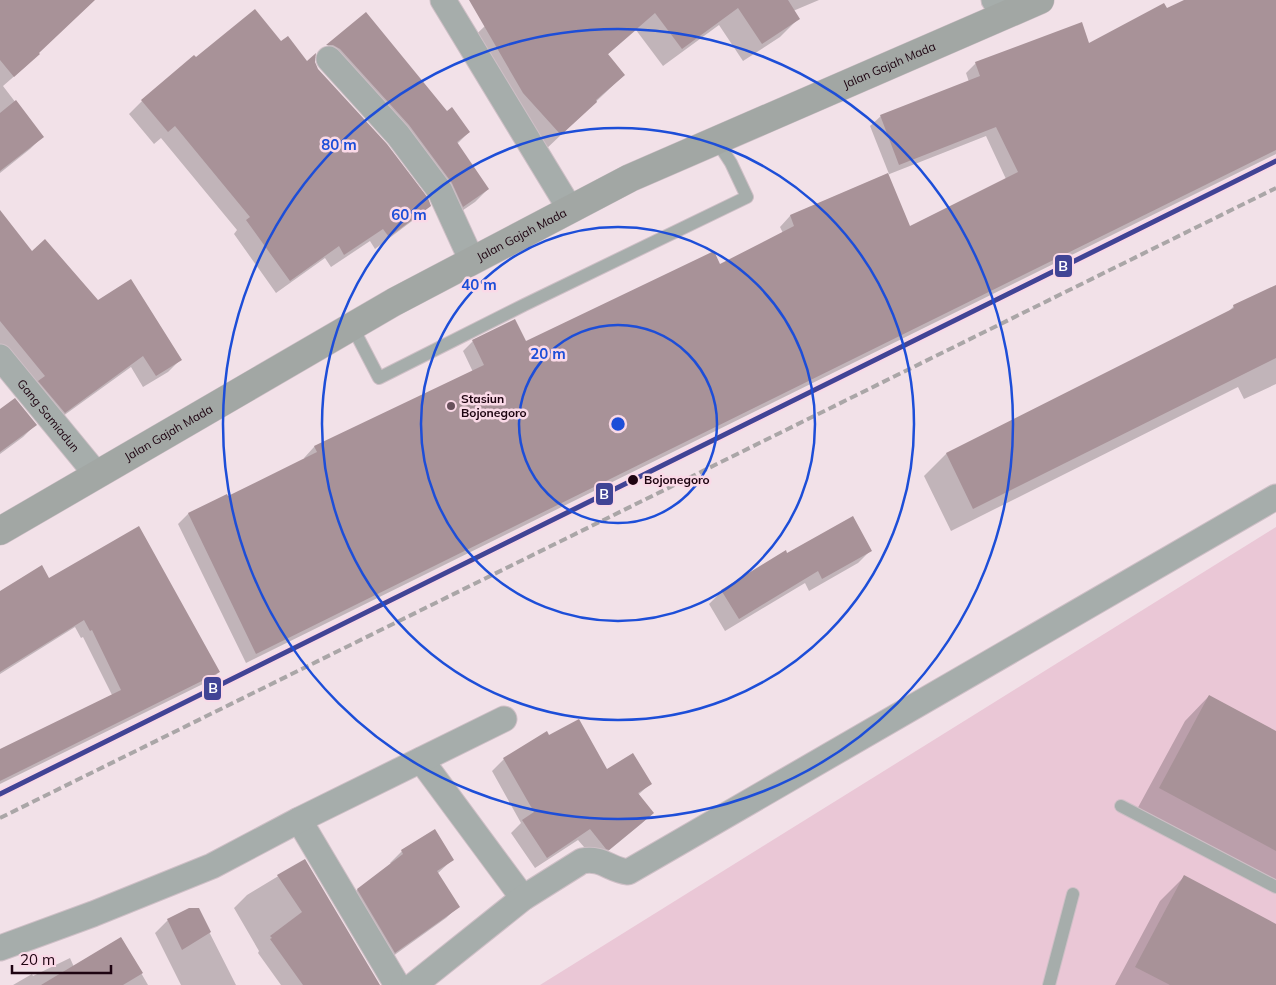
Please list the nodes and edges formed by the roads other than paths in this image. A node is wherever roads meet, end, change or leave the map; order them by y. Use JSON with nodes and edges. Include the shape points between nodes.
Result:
{"nodes":[{"id":1,"x":443,"y":0,"type":"edge"},
{"id":2,"x":1040,"y":0,"type":"edge"},
{"id":3,"x":1000,"y":7,"type":"edge"},
{"id":4,"x":329,"y":59,"type":"dead end"},
{"id":5,"x":716,"y":140,"type":"junction"},
{"id":6,"x":570,"y":209,"type":"junction"},
{"id":7,"x":472,"y":261,"type":"junction"},
{"id":8,"x":352,"y":326,"type":"junction"},
{"id":9,"x":0,"y":357,"type":"edge"},
{"id":10,"x":97,"y":475,"type":"junction"},
{"id":11,"x":1276,"y":497,"type":"edge"},
{"id":12,"x":0,"y":531,"type":"edge"},
{"id":13,"x":504,"y":720,"type":"dead end"},
{"id":14,"x":421,"y":760,"type":"junction"},
{"id":15,"x":1121,"y":806,"type":"dead end"},
{"id":16,"x":300,"y":820,"type":"junction"},
{"id":17,"x":1276,"y":887,"type":"edge"},
{"id":18,"x":1073,"y":894,"type":"dead end"},
{"id":19,"x":523,"y":898,"type":"junction"},
{"id":20,"x":0,"y":948,"type":"edge"},
{"id":21,"x":397,"y":985,"type":"edge"},
{"id":22,"x":414,"y":985,"type":"edge"},
{"id":23,"x":1049,"y":985,"type":"edge"}],
"edges":[{"from":1,"to":6,"type":"street"},
{"from":2,"to":3,"type":"highway","name":"Jalan Gajah Mada"},
{"from":3,"to":5,"type":"highway","name":"Jalan Gajah Mada"},
{"from":4,"to":7,"type":"street","via":[[398,135],[440,192]]},
{"from":5,"to":6,"type":"highway","name":"Jalan Gajah Mada"},
{"from":5,"to":8,"type":"lane","via":[[747,197],[379,378]]},
{"from":6,"to":7,"type":"highway","name":"Jalan Gajah Mada"},
{"from":7,"to":8,"type":"highway","name":"Jalan Gajah Mada"},
{"from":8,"to":10,"type":"highway","name":"Jalan Gajah Mada"},
{"from":9,"to":10,"type":"street","name":"Gang Samiadun"},
{"from":10,"to":12,"type":"highway","name":"Jalan Gajah Mada"},
{"from":11,"to":19,"type":"street","via":[[628,872],[591,859],[582,861]]},
{"from":13,"to":14,"type":"street"},
{"from":14,"to":16,"type":"street"},
{"from":14,"to":19,"type":"street"},
{"from":15,"to":17,"type":"lane"},
{"from":16,"to":20,"type":"street","via":[[212,866]]},
{"from":16,"to":21,"type":"street"},
{"from":18,"to":23,"type":"lane"},
{"from":19,"to":22,"type":"street"}]}
